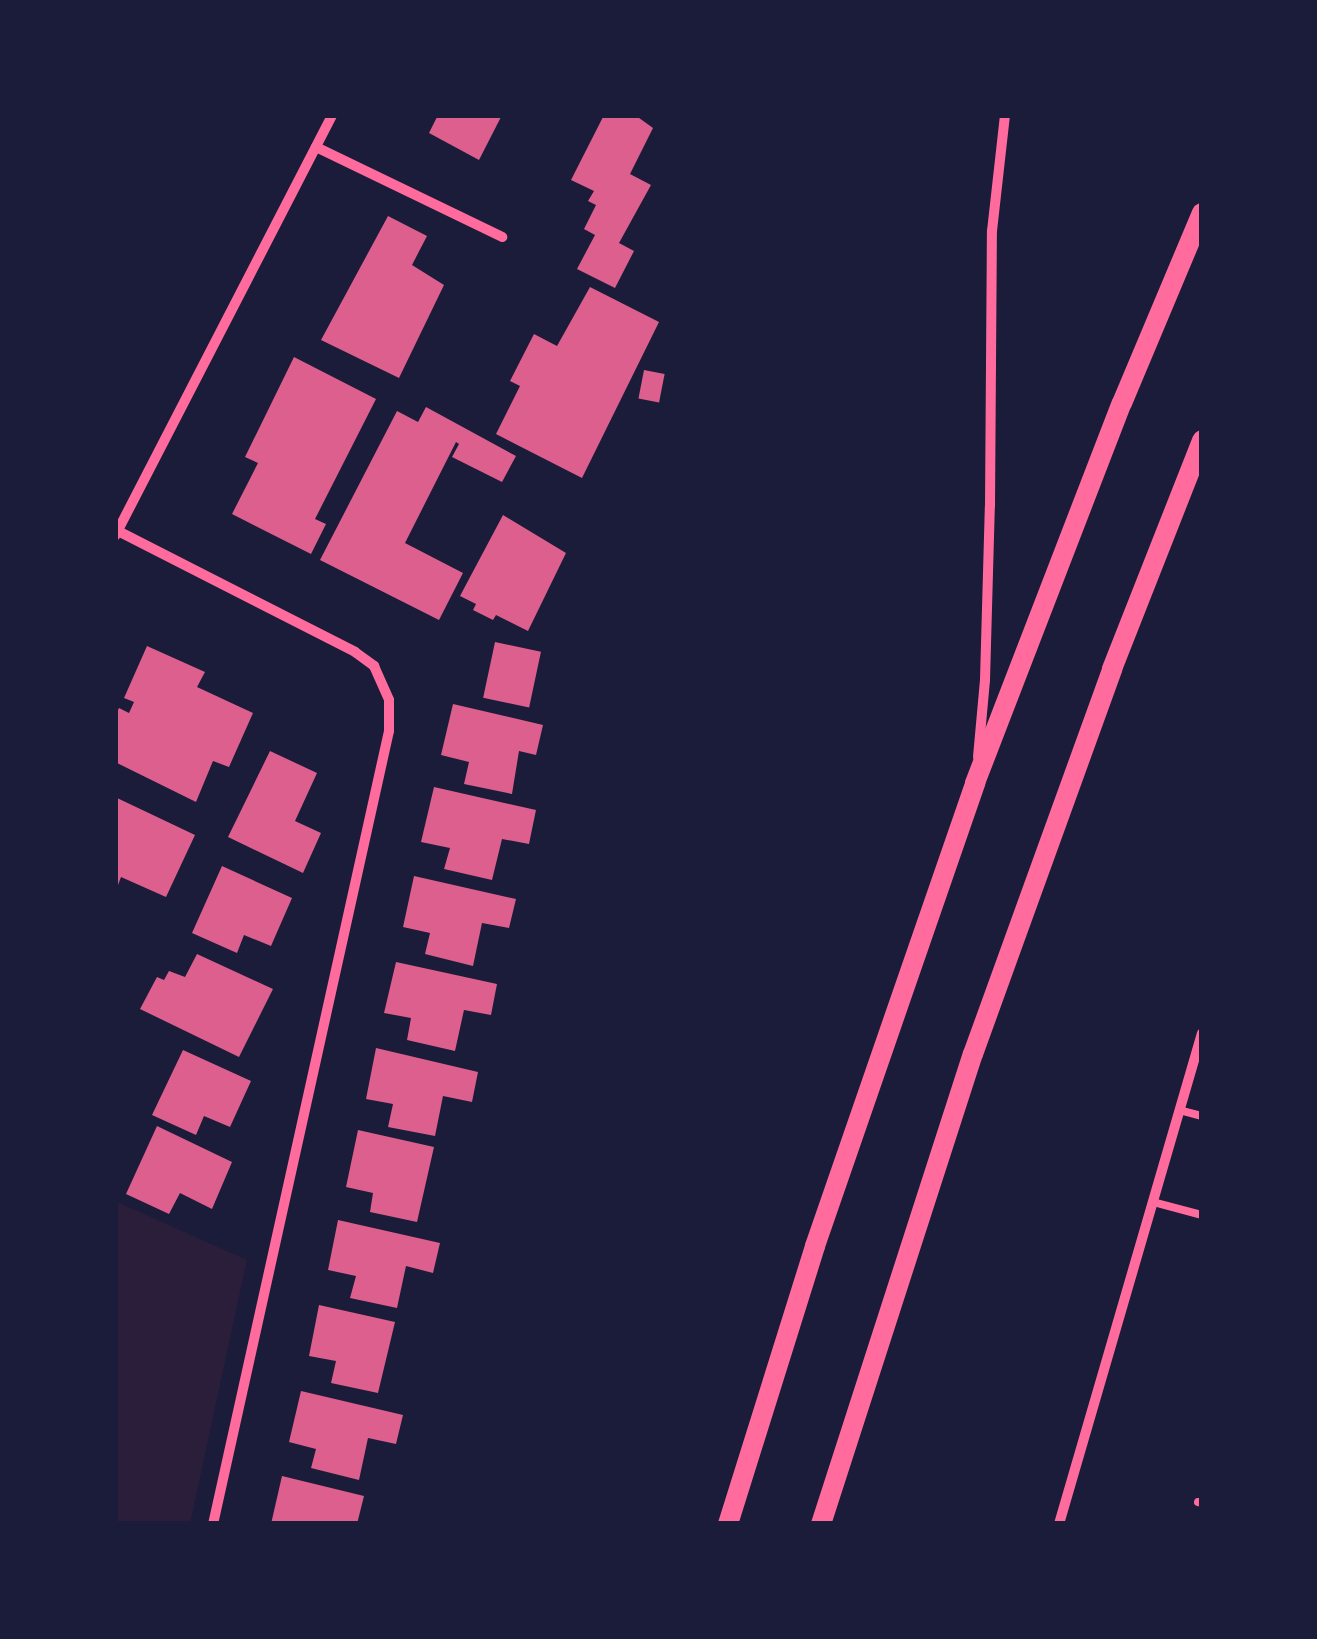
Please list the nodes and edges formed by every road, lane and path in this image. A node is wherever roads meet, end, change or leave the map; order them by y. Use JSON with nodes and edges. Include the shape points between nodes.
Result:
{"nodes":[{"id":1,"x":332,"y":115,"type":"edge"},
{"id":2,"x":1005,"y":115,"type":"edge"},
{"id":3,"x":316,"y":148,"type":"junction"},
{"id":4,"x":1202,"y":213,"type":"edge"},
{"id":5,"x":502,"y":237,"type":"dead end"},
{"id":6,"x":1202,"y":440,"type":"edge"},
{"id":7,"x":116,"y":534,"type":"edge"},
{"id":8,"x":975,"y":783,"type":"junction"},
{"id":9,"x":1202,"y":1033,"type":"edge"},
{"id":10,"x":1180,"y":1110,"type":"junction"},
{"id":11,"x":1202,"y":1116,"type":"edge"},
{"id":12,"x":1153,"y":1202,"type":"junction"},
{"id":13,"x":1202,"y":1216,"type":"edge"},
{"id":14,"x":213,"y":1524,"type":"edge"},
{"id":15,"x":728,"y":1524,"type":"edge"},
{"id":16,"x":820,"y":1524,"type":"edge"},
{"id":17,"x":1059,"y":1524,"type":"edge"}],
"edges":[{"from":1,"to":3,"type":"street"},
{"from":2,"to":8,"type":"street","via":[[992,231],[985,680]]},
{"from":3,"to":5,"type":"street"},
{"from":3,"to":7,"type":"street"},
{"from":4,"to":8,"type":"main road"},
{"from":6,"to":16,"type":"main road","via":[[973,1054]]},
{"from":7,"to":14,"type":"street","via":[[355,652],[374,666],[389,700],[388,731]]},
{"from":8,"to":15,"type":"main road","via":[[815,1246]]},
{"from":9,"to":10,"type":"street"},
{"from":10,"to":11,"type":"lane"},
{"from":10,"to":12,"type":"street"},
{"from":12,"to":13,"type":"lane"},
{"from":12,"to":17,"type":"street"}]}
